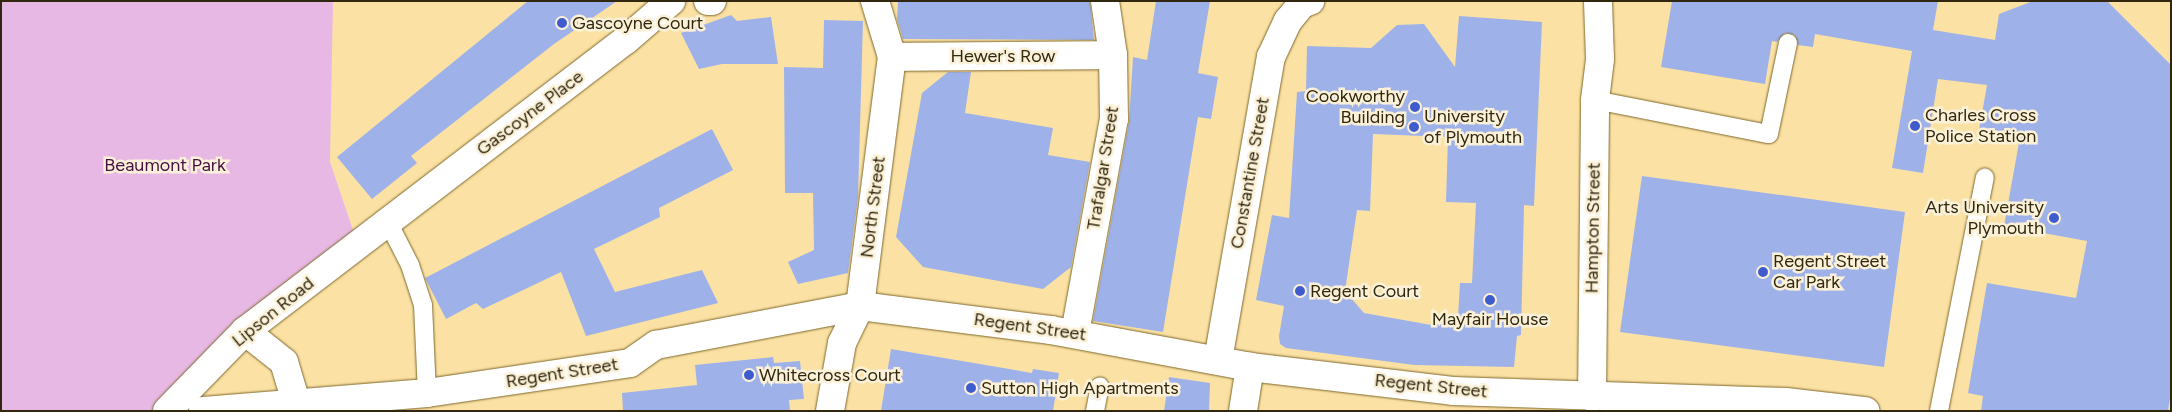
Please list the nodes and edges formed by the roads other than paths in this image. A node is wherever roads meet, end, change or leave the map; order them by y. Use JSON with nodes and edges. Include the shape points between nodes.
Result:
{"nodes":[{"id":1,"x":671,"y":1,"type":"edge"},
{"id":2,"x":708,"y":1,"type":"edge"},
{"id":3,"x":712,"y":1,"type":"edge"},
{"id":4,"x":875,"y":1,"type":"edge"},
{"id":5,"x":1105,"y":1,"type":"edge"},
{"id":6,"x":1598,"y":1,"type":"edge"},
{"id":7,"x":1619,"y":1,"type":"edge"},
{"id":8,"x":1303,"y":2,"type":"edge"},
{"id":9,"x":1788,"y":43,"type":"dead end"},
{"id":10,"x":1113,"y":55,"type":"junction"},
{"id":11,"x":892,"y":57,"type":"junction"},
{"id":12,"x":1600,"y":60,"type":"junction"},
{"id":13,"x":1595,"y":100,"type":"junction"},
{"id":14,"x":1985,"y":177,"type":"dead end"},
{"id":15,"x":388,"y":222,"type":"junction"},
{"id":16,"x":860,"y":306,"type":"junction"},
{"id":17,"x":245,"y":331,"type":"junction"},
{"id":18,"x":1075,"y":333,"type":"junction"},
{"id":19,"x":1218,"y":360,"type":"junction"},
{"id":20,"x":1250,"y":367,"type":"junction"},
{"id":21,"x":1100,"y":386,"type":"dead end"},
{"id":22,"x":427,"y":393,"type":"junction"},
{"id":23,"x":1592,"y":397,"type":"junction"},
{"id":24,"x":468,"y":399,"type":"edge"},
{"id":25,"x":297,"y":406,"type":"edge"},
{"id":26,"x":1742,"y":406,"type":"edge"},
{"id":27,"x":177,"y":408,"type":"edge"},
{"id":28,"x":203,"y":411,"type":"edge"},
{"id":29,"x":830,"y":411,"type":"edge"},
{"id":30,"x":1095,"y":411,"type":"edge"},
{"id":31,"x":1243,"y":411,"type":"edge"},
{"id":32,"x":1865,"y":411,"type":"edge"},
{"id":33,"x":1939,"y":411,"type":"edge"}],
"edges":[{"from":1,"to":15,"type":"street","name":"Gascoyne Place"},
{"from":2,"to":3,"type":"street"},
{"from":4,"to":11,"type":"street","name":"North Street"},
{"from":5,"to":10,"type":"street","name":"Trafalgar Street"},
{"from":6,"to":12,"type":"street","name":"Hampton Street"},
{"from":7,"to":12,"type":"street","name":"Hampton Street"},
{"from":8,"to":19,"type":"street","name":"Constantine Street","via":[[1288,21],[1271,57]]},
{"from":9,"to":13,"type":"lane","via":[[1769,134]]},
{"from":10,"to":11,"type":"street","name":"Hewer's Row"},
{"from":10,"to":18,"type":"street","name":"Trafalgar Street","via":[[1114,119]]},
{"from":11,"to":16,"type":"street","name":"North Street"},
{"from":12,"to":13,"type":"street","name":"Hampton Street"},
{"from":13,"to":23,"type":"street","name":"Hampton Street"},
{"from":14,"to":33,"type":"lane"},
{"from":15,"to":17,"type":"street","name":"Lipson Road"},
{"from":15,"to":22,"type":"lane","via":[[410,265],[423,305]]},
{"from":16,"to":18,"type":"street","name":"Regent Street"},
{"from":16,"to":24,"type":"street","name":"Regent Street","via":[[656,345],[630,363]]},
{"from":16,"to":29,"type":"street","name":"North Street","via":[[842,342]]},
{"from":17,"to":25,"type":"street","via":[[284,362]]},
{"from":17,"to":27,"type":"street","name":"Lipson Road"},
{"from":18,"to":19,"type":"street","name":"Regent Street"},
{"from":19,"to":20,"type":"street","name":"Regent Street"},
{"from":20,"to":23,"type":"street","name":"Regent Street","via":[[1453,390]]},
{"from":20,"to":31,"type":"street"},
{"from":21,"to":30,"type":"lane"},
{"from":22,"to":24,"type":"street","name":"Regent Street"},
{"from":22,"to":25,"type":"street","name":"Regent Street"},
{"from":23,"to":26,"type":"street","name":"Regent Street"},
{"from":25,"to":28,"type":"street","name":"Regent Street"},
{"from":26,"to":32,"type":"street","name":"Regent Street","via":[[1786,402]]}]}
